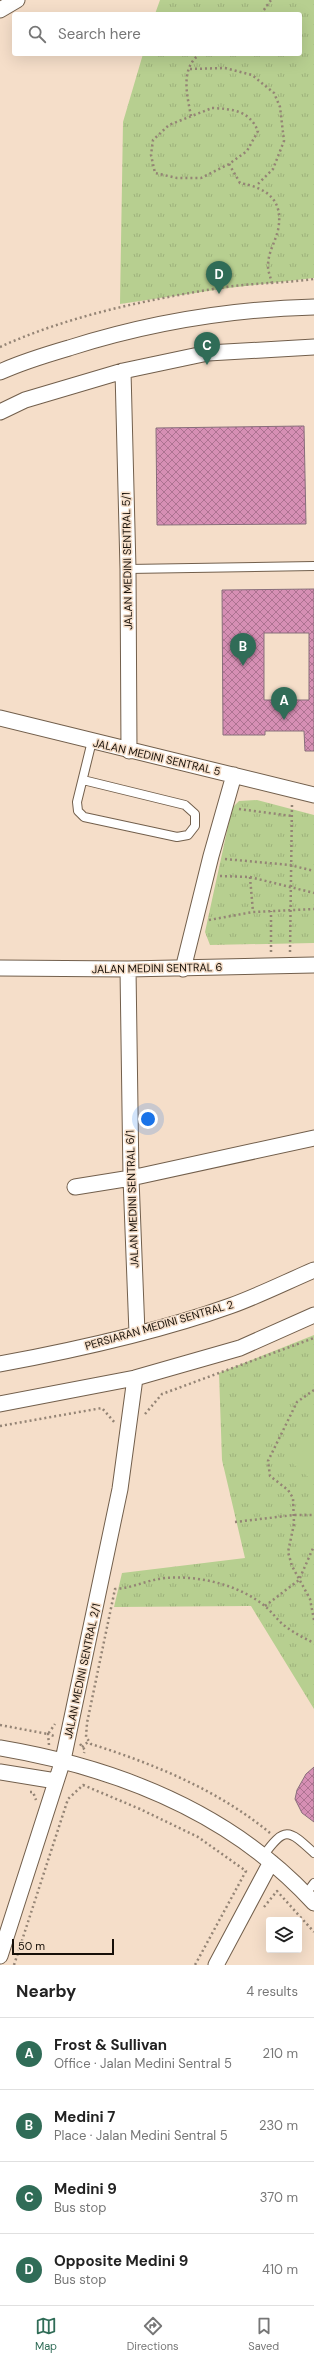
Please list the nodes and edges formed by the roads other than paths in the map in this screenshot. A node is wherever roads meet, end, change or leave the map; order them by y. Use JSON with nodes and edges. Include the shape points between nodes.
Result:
{"nodes":[{"id":1,"x":17,"y":0,"type":"edge"},
{"id":2,"x":0,"y":10,"type":"edge"},
{"id":3,"x":314,"y":307,"type":"edge"},
{"id":4,"x":314,"y":347,"type":"edge"},
{"id":5,"x":123,"y":370,"type":"junction"},
{"id":6,"x":0,"y":372,"type":"edge"},
{"id":7,"x":0,"y":412,"type":"edge"},
{"id":8,"x":314,"y":566,"type":"edge"},
{"id":9,"x":128,"y":569,"type":"junction"},
{"id":10,"x":0,"y":718,"type":"edge"},
{"id":11,"x":92,"y":741,"type":"junction"},
{"id":12,"x":129,"y":751,"type":"junction"},
{"id":13,"x":234,"y":775,"type":"junction"},
{"id":14,"x":83,"y":780,"type":"junction"},
{"id":15,"x":314,"y":796,"type":"edge"},
{"id":16,"x":314,"y":965,"type":"edge"},
{"id":17,"x":0,"y":968,"type":"edge"},
{"id":18,"x":128,"y":969,"type":"junction"},
{"id":19,"x":183,"y":969,"type":"junction"},
{"id":20,"x":314,"y":1138,"type":"edge"},
{"id":21,"x":131,"y":1178,"type":"junction"},
{"id":22,"x":75,"y":1187,"type":"dead end"},
{"id":23,"x":314,"y":1270,"type":"edge"},
{"id":24,"x":314,"y":1316,"type":"edge"},
{"id":25,"x":137,"y":1333,"type":"junction"},
{"id":26,"x":0,"y":1364,"type":"edge"},
{"id":27,"x":135,"y":1378,"type":"junction"},
{"id":28,"x":0,"y":1404,"type":"edge"},
{"id":29,"x":0,"y":1748,"type":"edge"},
{"id":30,"x":63,"y":1760,"type":"junction"},
{"id":31,"x":0,"y":1772,"type":"edge"},
{"id":32,"x":56,"y":1781,"type":"junction"},
{"id":33,"x":314,"y":1854,"type":"edge"},
{"id":34,"x":267,"y":1859,"type":"junction"},
{"id":35,"x":311,"y":1893,"type":"edge"},
{"id":36,"x":0,"y":1956,"type":"edge"},
{"id":37,"x":216,"y":1965,"type":"edge"}],
"edges":[{"from":1,"to":2,"type":"street"},
{"from":3,"to":6,"type":"street","via":[[280,308],[196,318],[117,333],[20,363]]},
{"from":4,"to":5,"type":"street","via":[[208,353]]},
{"from":5,"to":7,"type":"street","via":[[25,400]]},
{"from":5,"to":9,"type":"street","name":"JALAN MEDINI SENTRAL 5/1"},
{"from":8,"to":9,"type":"lane"},
{"from":9,"to":12,"type":"street","name":"JALAN MEDINI SENTRAL 5/1"},
{"from":10,"to":11,"type":"street","name":"JALAN MEDINI SENTRAL 5"},
{"from":11,"to":12,"type":"street","name":"JALAN MEDINI SENTRAL 5"},
{"from":11,"to":14,"type":"lane"},
{"from":12,"to":13,"type":"street","name":"JALAN MEDINI SENTRAL 5"},
{"from":13,"to":15,"type":"street","name":"JALAN MEDINI SENTRAL 5"},
{"from":13,"to":19,"type":"street"},
{"from":14,"to":14,"type":"lane","via":[[77,802],[78,811],[84,817],[177,837],[188,835],[195,826],[195,814],[185,805]]},
{"from":16,"to":19,"type":"street","name":"JALAN MEDINI SENTRAL 6"},
{"from":17,"to":18,"type":"street","name":"JALAN MEDINI SENTRAL 6"},
{"from":18,"to":19,"type":"street","name":"JALAN MEDINI SENTRAL 6"},
{"from":18,"to":21,"type":"street","name":"JALAN MEDINI SENTRAL 6/1"},
{"from":20,"to":21,"type":"street"},
{"from":21,"to":22,"type":"street"},
{"from":21,"to":25,"type":"street","name":"JALAN MEDINI SENTRAL 6/1"},
{"from":23,"to":25,"type":"street","name":"PERSIARAN MEDINI SENTRAL 2","via":[[230,1306]]},
{"from":24,"to":27,"type":"street","via":[[240,1348]]},
{"from":25,"to":26,"type":"street","name":"PERSIARAN MEDINI SENTRAL 2"},
{"from":27,"to":28,"type":"street"},
{"from":27,"to":30,"type":"street","name":"JALAN MEDINI SENTRAL 2/1","via":[[120,1489]]},
{"from":29,"to":30,"type":"street"},
{"from":30,"to":32,"type":"street","name":"JALAN MEDINI SENTRAL 2/1"},
{"from":30,"to":34,"type":"street","via":[[168,1797],[217,1823]]},
{"from":31,"to":32,"type":"street"},
{"from":32,"to":36,"type":"street","name":"JALAN MEDINI SENTRAL 2/1"},
{"from":33,"to":34,"type":"lane","via":[[296,1836],[289,1834],[276,1838]]},
{"from":34,"to":35,"type":"street"},
{"from":34,"to":37,"type":"street"}]}
